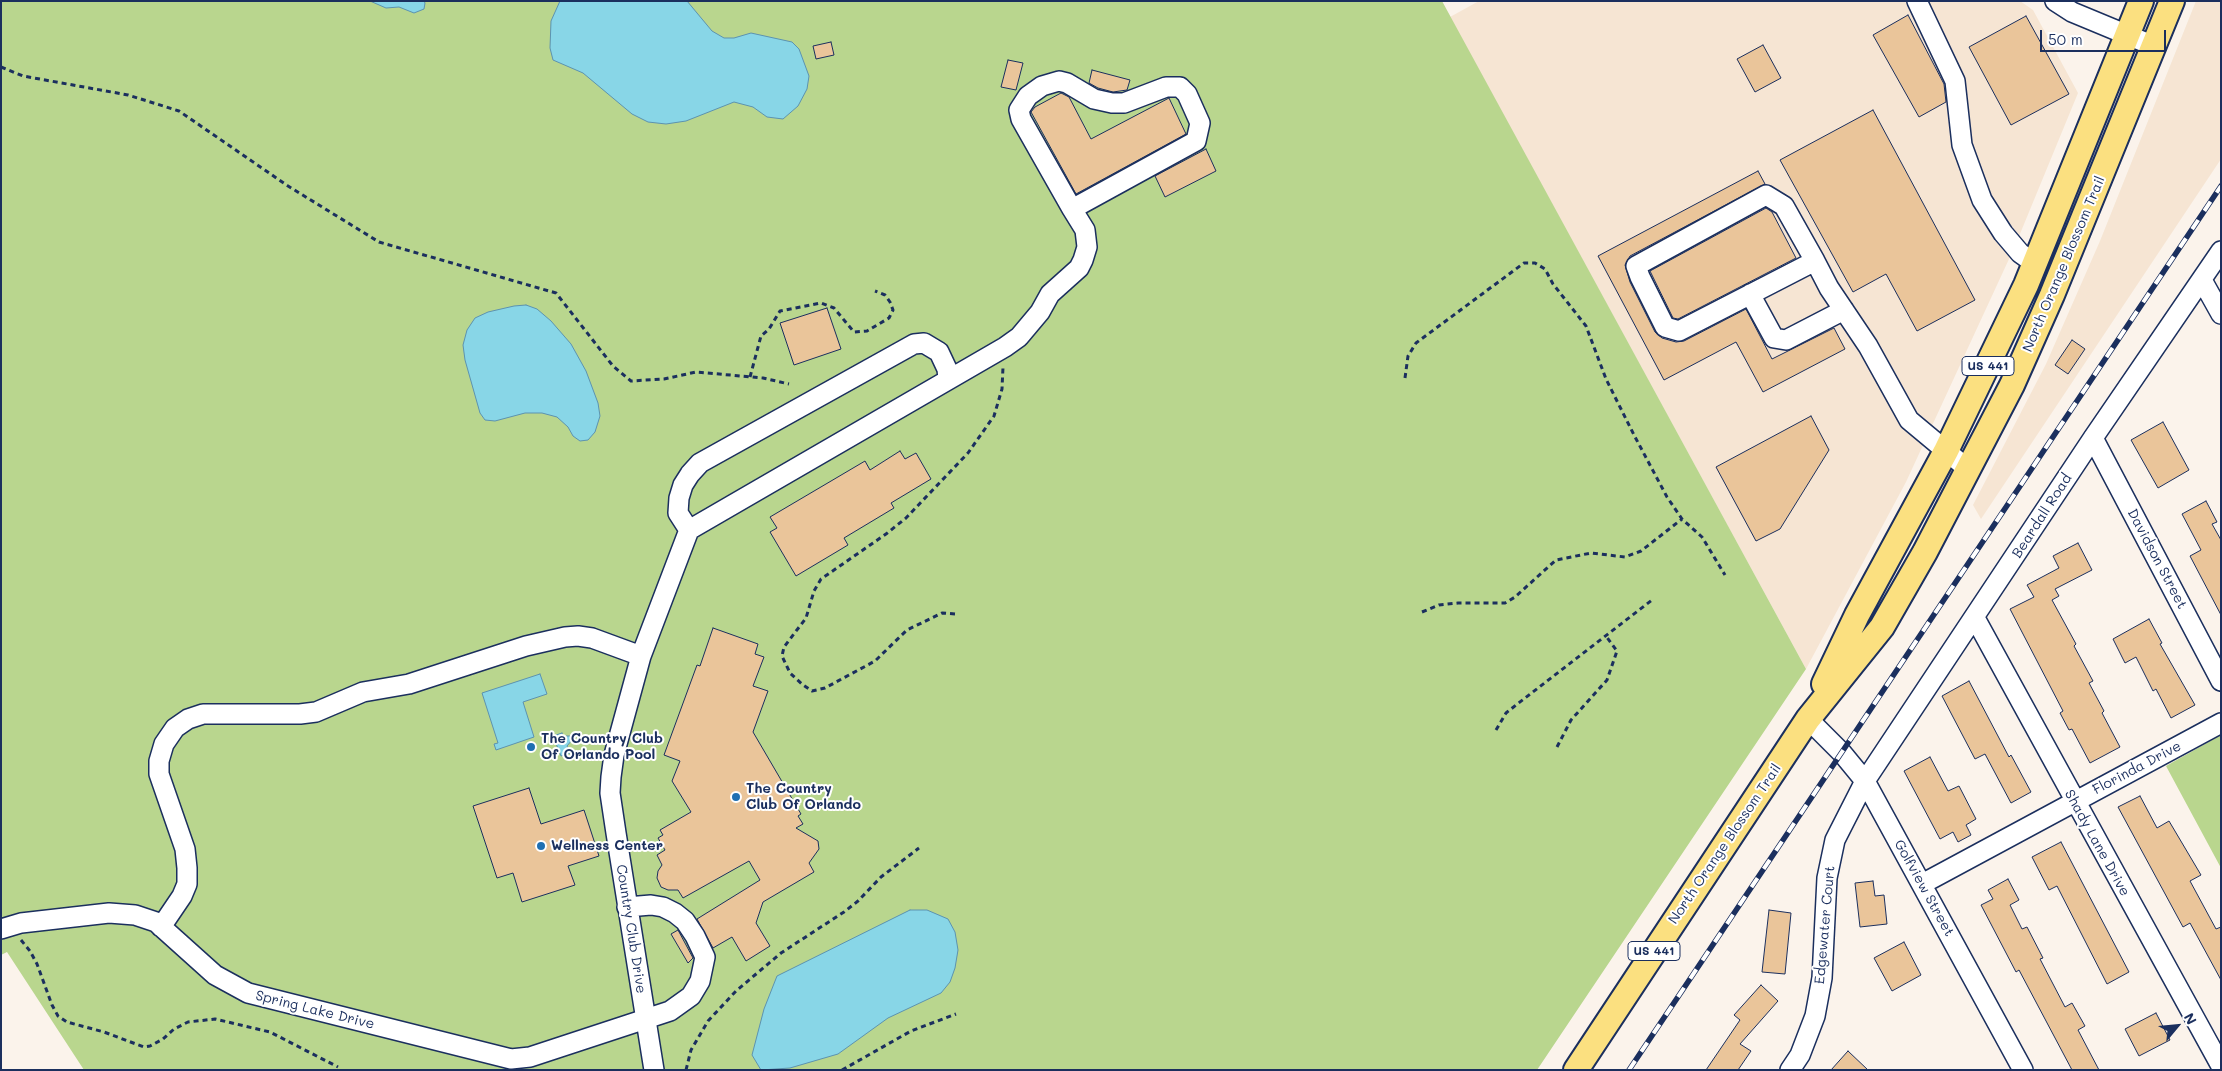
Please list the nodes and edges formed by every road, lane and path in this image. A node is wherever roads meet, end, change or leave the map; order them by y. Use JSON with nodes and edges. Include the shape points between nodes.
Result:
{"nodes":[{"id":1,"x":1917,"y":1,"type":"edge"},
{"id":2,"x":2055,"y":1,"type":"edge"},
{"id":3,"x":2141,"y":1,"type":"edge"},
{"id":4,"x":2167,"y":3,"type":"edge"},
{"id":5,"x":2127,"y":36,"type":"junction"},
{"id":6,"x":2154,"y":46,"type":"junction"},
{"id":7,"x":1,"y":68,"type":"edge"},
{"id":8,"x":1072,"y":209,"type":"junction"},
{"id":9,"x":2221,"y":251,"type":"edge"},
{"id":10,"x":1814,"y":261,"type":"junction"},
{"id":11,"x":2034,"y":263,"type":"junction"},
{"id":12,"x":2202,"y":280,"type":"junction"},
{"id":13,"x":875,"y":290,"type":"dead end"},
{"id":14,"x":1750,"y":294,"type":"junction"},
{"id":15,"x":1844,"y":310,"type":"junction"},
{"id":16,"x":2221,"y":314,"type":"edge"},
{"id":17,"x":998,"y":351,"type":"junction"},
{"id":18,"x":750,"y":377,"type":"junction"},
{"id":19,"x":1405,"y":378,"type":"dead end"},
{"id":20,"x":948,"y":379,"type":"junction"},
{"id":21,"x":789,"y":384,"type":"dead end"},
{"id":22,"x":2093,"y":438,"type":"junction"},
{"id":23,"x":1946,"y":451,"type":"junction"},
{"id":24,"x":1969,"y":470,"type":"junction"},
{"id":25,"x":1682,"y":519,"type":"junction"},
{"id":26,"x":689,"y":530,"type":"junction"},
{"id":27,"x":1725,"y":575,"type":"dead end"},
{"id":28,"x":1652,"y":600,"type":"dead end"},
{"id":29,"x":1422,"y":612,"type":"dead end"},
{"id":30,"x":955,"y":614,"type":"dead end"},
{"id":31,"x":1975,"y":618,"type":"junction"},
{"id":32,"x":1606,"y":636,"type":"junction"},
{"id":33,"x":641,"y":656,"type":"junction"},
{"id":34,"x":2221,"y":680,"type":"edge"},
{"id":35,"x":1808,"y":719,"type":"junction"},
{"id":36,"x":2221,"y":723,"type":"edge"},
{"id":37,"x":1496,"y":730,"type":"dead end"},
{"id":38,"x":1558,"y":747,"type":"dead end"},
{"id":39,"x":1865,"y":782,"type":"junction"},
{"id":40,"x":2074,"y":801,"type":"junction"},
{"id":41,"x":919,"y":848,"type":"dead end"},
{"id":42,"x":1922,"y":884,"type":"junction"},
{"id":43,"x":627,"y":907,"type":"junction"},
{"id":44,"x":162,"y":927,"type":"junction"},
{"id":45,"x":4,"y":928,"type":"edge"},
{"id":46,"x":956,"y":1014,"type":"dead end"},
{"id":47,"x":646,"y":1018,"type":"junction"},
{"id":48,"x":2221,"y":1066,"type":"edge"},
{"id":49,"x":338,"y":1067,"type":"dead end"},
{"id":50,"x":654,"y":1070,"type":"edge"},
{"id":51,"x":686,"y":1070,"type":"edge"},
{"id":52,"x":842,"y":1070,"type":"edge"},
{"id":53,"x":1576,"y":1070,"type":"edge"},
{"id":54,"x":1790,"y":1070,"type":"edge"},
{"id":55,"x":2023,"y":1070,"type":"edge"},
{"id":56,"x":2215,"y":1070,"type":"edge"}],
"edges":[{"from":1,"to":11,"type":"street","via":[[1955,80],[1962,146],[1982,200],[2003,233],[2020,253]]},
{"from":2,"to":5,"type":"street"},
{"from":3,"to":5,"type":"main road","name":"North Orange Blossom Trail","number":"US 441"},
{"from":4,"to":6,"type":"main road","name":"North Orange Blossom Trail","number":"US 441"},
{"from":5,"to":6,"type":"street"},
{"from":5,"to":11,"type":"main road","name":"North Orange Blossom Trail","number":"US 441"},
{"from":6,"to":24,"type":"main road","name":"North Orange Blossom Trail","number":"US 441","via":[[2052,295]]},
{"from":7,"to":18,"type":"path","via":[[23,76],[128,95],[179,111],[288,186],[379,242],[556,293],[613,366],[631,381],[664,379],[696,372]]},
{"from":8,"to":8,"type":"street","via":[[1196,141],[1200,123],[1187,94],[1180,87],[1166,87],[1124,103],[1112,103],[1059,81],[1042,86],[1028,96],[1019,110],[1021,119]]},
{"from":8,"to":17,"type":"street","via":[[1085,230],[1087,247],[1079,268],[1050,294],[1019,337]]},
{"from":9,"to":12,"type":"street","name":"Beardall Road"},
{"from":10,"to":14,"type":"street"},
{"from":10,"to":14,"type":"street","via":[[1784,206],[1766,195],[1636,266],[1665,326],[1679,331]]},
{"from":10,"to":15,"type":"street"},
{"from":11,"to":23,"type":"main road","name":"North Orange Blossom Trail","number":"US 441"},
{"from":12,"to":16,"type":"street"},
{"from":12,"to":22,"type":"street","name":"Beardall Road"},
{"from":13,"to":18,"type":"path","via":[[884,295],[893,310],[889,318],[867,331],[854,332],[834,308],[821,303],[780,311],[761,336]]},
{"from":14,"to":15,"type":"street","via":[[1774,338],[1786,340]]},
{"from":15,"to":23,"type":"street","via":[[1909,420]]},
{"from":17,"to":20,"type":"street"},
{"from":17,"to":30,"type":"path","via":[[1004,370],[994,416],[968,452],[906,518],[822,579],[814,590],[806,618],[784,646],[782,656],[790,673],[803,685],[812,691],[825,688],[875,661],[907,630],[942,613]]},
{"from":18,"to":21,"type":"path"},
{"from":19,"to":25,"type":"path","via":[[1404,368],[1416,343],[1524,263],[1535,263],[1545,269],[1586,326],[1606,379],[1634,436]]},
{"from":20,"to":26,"type":"street"},
{"from":20,"to":26,"type":"street","via":[[939,352],[924,343],[914,344],[700,463],[690,474],[679,498],[678,513]]},
{"from":22,"to":31,"type":"street","name":"Beardall Road"},
{"from":22,"to":34,"type":"street","name":"Davidson Street"},
{"from":23,"to":24,"type":"street"},
{"from":23,"to":35,"type":"main road","name":"North Orange Blossom Trail","number":"US 441","via":[[1857,615]]},
{"from":24,"to":35,"type":"main road","name":"North Orange Blossom Trail","number":"US 441","via":[[1882,627]]},
{"from":25,"to":27,"type":"path","via":[[1702,537]]},
{"from":25,"to":29,"type":"path","via":[[1641,551],[1625,557],[1591,552],[1556,560],[1505,603],[1439,605]]},
{"from":26,"to":33,"type":"street","name":"Country Club Drive"},
{"from":28,"to":32,"type":"path"},
{"from":31,"to":39,"type":"street","name":"Beardall Road"},
{"from":31,"to":40,"type":"street","name":"Shady Lane Drive"},
{"from":32,"to":37,"type":"path","via":[[1506,713]]},
{"from":32,"to":38,"type":"path","via":[[1617,651],[1607,680],[1571,720]]},
{"from":33,"to":43,"type":"street","name":"Country Club Drive","via":[[610,777]]},
{"from":33,"to":44,"type":"street","via":[[592,638],[565,637],[526,646],[409,684],[363,692],[316,712],[203,714],[188,719],[175,728],[164,744],[159,761],[160,774],[185,849],[187,868],[182,896]]},
{"from":35,"to":39,"type":"street","name":"Golfview Street"},
{"from":35,"to":53,"type":"main road","name":"North Orange Blossom Trail","number":"US 441"},
{"from":36,"to":40,"type":"street","name":"Florinda Drive"},
{"from":39,"to":42,"type":"street","name":"Golfview Street"},
{"from":39,"to":54,"type":"street","name":"Edgewater Court","via":[[1835,840],[1827,878],[1822,978],[1815,1016],[1800,1055]]},
{"from":40,"to":42,"type":"street","name":"Florinda Drive"},
{"from":40,"to":48,"type":"street","name":"Shady Lane Drive"},
{"from":41,"to":51,"type":"path","via":[[881,877],[844,912],[781,954],[736,991],[708,1022],[691,1050]]},
{"from":42,"to":55,"type":"street","name":"Golfview Street"},
{"from":43,"to":47,"type":"street","name":"Country Club Drive"},
{"from":43,"to":47,"type":"street","name":"Spring Lake Drive","via":[[663,907],[675,913],[685,921],[705,957],[700,980],[691,996],[670,1011]]},
{"from":44,"to":45,"type":"street","name":"Spring Lake Drive","via":[[136,915],[108,913]]},
{"from":44,"to":47,"type":"street","name":"Spring Lake Drive","via":[[215,975],[248,993],[511,1059],[530,1057]]},
{"from":45,"to":49,"type":"path","via":[[16,934],[30,951],[52,1005],[58,1016],[67,1022],[144,1047],[188,1022],[215,1019],[270,1032]]},
{"from":46,"to":52,"type":"path","via":[[911,1032]]},
{"from":47,"to":50,"type":"street","name":"Country Club Drive"},
{"from":48,"to":56,"type":"street"}]}
